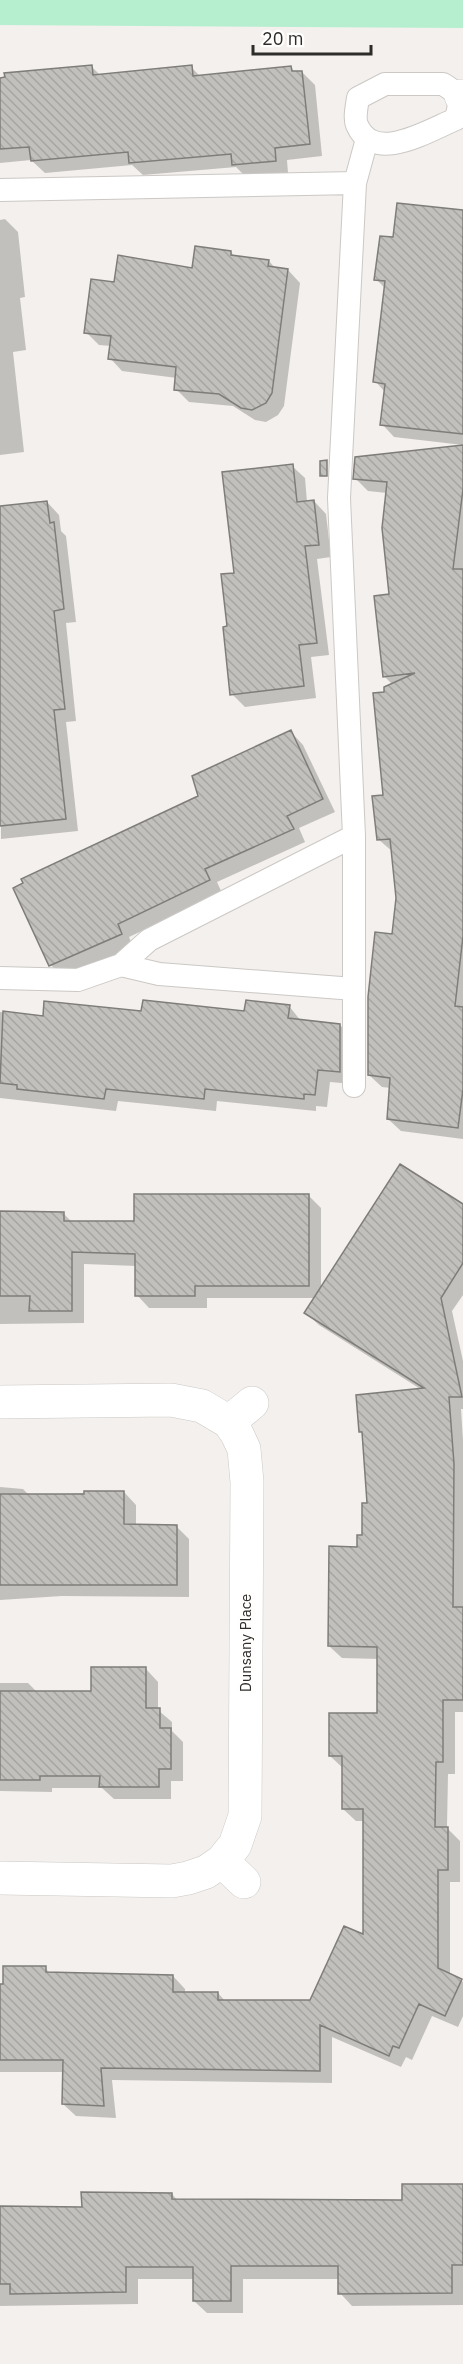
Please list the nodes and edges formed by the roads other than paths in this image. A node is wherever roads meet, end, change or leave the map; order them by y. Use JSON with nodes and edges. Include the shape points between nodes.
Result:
{"nodes":[{"id":1,"x":462,"y":96,"type":"edge"},
{"id":2,"x":367,"y":139,"type":"junction"},
{"id":3,"x":355,"y":183,"type":"junction"},
{"id":4,"x":0,"y":190,"type":"edge"},
{"id":5,"x":354,"y":836,"type":"junction"},
{"id":6,"x":121,"y":965,"type":"junction"},
{"id":7,"x":0,"y":978,"type":"edge"},
{"id":8,"x":354,"y":989,"type":"junction"},
{"id":9,"x":354,"y":1086,"type":"dead end"},
{"id":10,"x":0,"y":1402,"type":"edge"},
{"id":11,"x":0,"y":1878,"type":"edge"}],
"edges":[{"from":1,"to":2,"type":"lane","via":[[456,119],[389,146]]},
{"from":1,"to":2,"type":"lane","via":[[443,84],[385,84],[358,98],[356,124]]},
{"from":2,"to":3,"type":"lane"},
{"from":3,"to":4,"type":"lane"},
{"from":3,"to":5,"type":"lane","via":[[339,498]]},
{"from":5,"to":6,"type":"lane","via":[[149,940]]},
{"from":5,"to":8,"type":"lane"},
{"from":6,"to":7,"type":"lane","via":[[78,980]]},
{"from":6,"to":8,"type":"lane","via":[[159,975]]},
{"from":8,"to":9,"type":"lane"},
{"from":10,"to":11,"type":"street","name":"Dunsany Place","via":[[171,1400],[241,1413],[247,1466],[246,1802],[233,1872],[206,1872],[172,1881]]}]}
